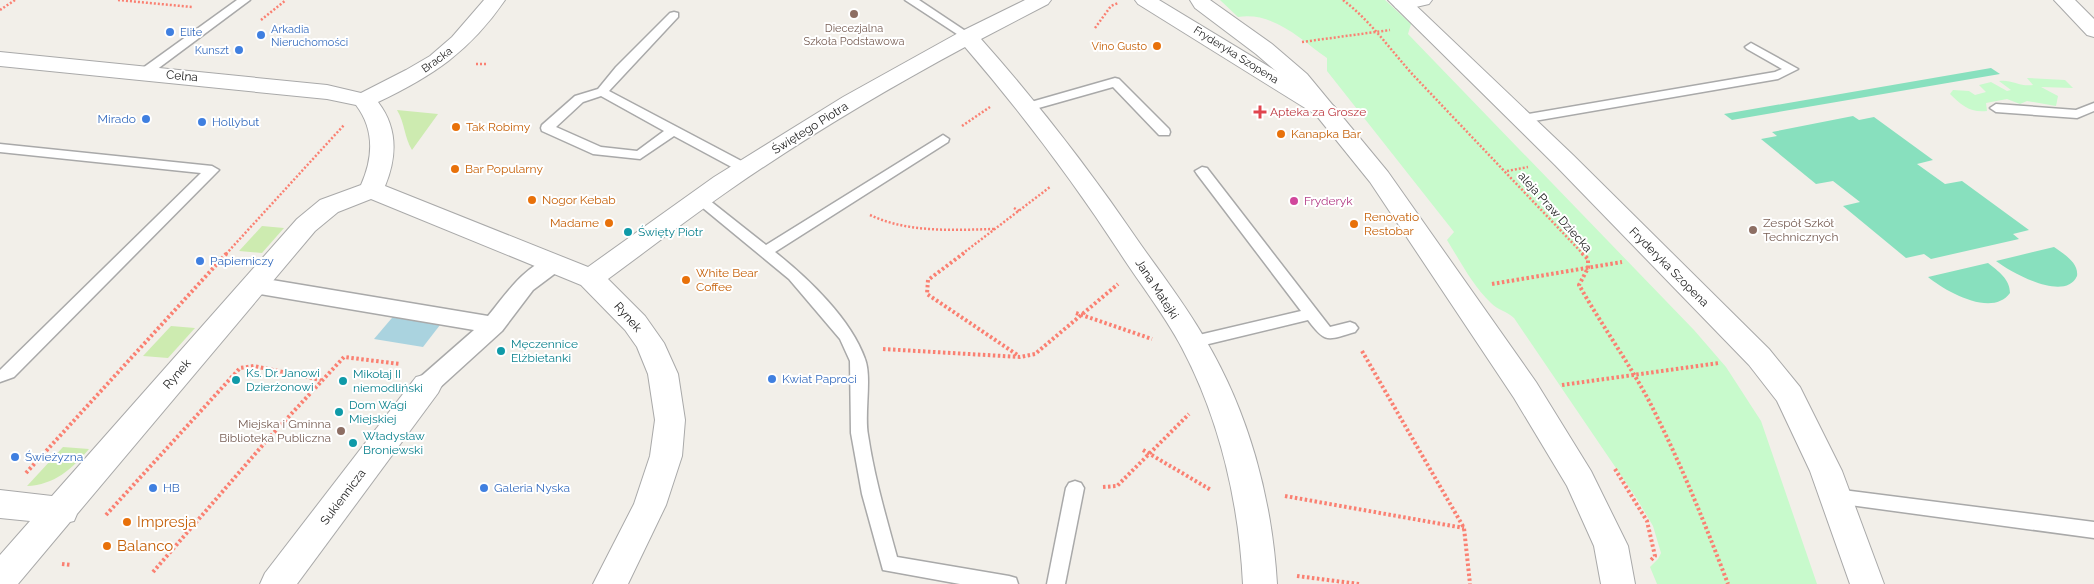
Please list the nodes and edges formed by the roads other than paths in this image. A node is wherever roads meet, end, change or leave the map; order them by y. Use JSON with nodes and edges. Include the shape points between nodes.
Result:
{"nodes":[{"id":1,"x":244,"y":0,"type":"edge"},
{"id":2,"x":495,"y":0,"type":"edge"},
{"id":3,"x":911,"y":0,"type":"edge"},
{"id":4,"x":1041,"y":0,"type":"edge"},
{"id":5,"x":1145,"y":0,"type":"edge"},
{"id":6,"x":1200,"y":0,"type":"edge"},
{"id":7,"x":2064,"y":0,"type":"edge"},
{"id":8,"x":1408,"y":1,"type":"edge"},
{"id":9,"x":674,"y":15,"type":"dead end"},
{"id":10,"x":2094,"y":31,"type":"edge"},
{"id":11,"x":967,"y":36,"type":"junction"},
{"id":12,"x":1751,"y":47,"type":"dead end"},
{"id":13,"x":0,"y":59,"type":"edge"},
{"id":14,"x":144,"y":73,"type":"junction"},
{"id":15,"x":602,"y":92,"type":"junction"},
{"id":16,"x":1022,"y":98,"type":"junction"},
{"id":17,"x":366,"y":102,"type":"junction"},
{"id":18,"x":2094,"y":107,"type":"edge"},
{"id":19,"x":1996,"y":108,"type":"dead end"},
{"id":20,"x":1326,"y":111,"type":"junction"},
{"id":21,"x":1522,"y":119,"type":"junction"},
{"id":22,"x":672,"y":131,"type":"junction"},
{"id":23,"x":1164,"y":132,"type":"dead end"},
{"id":24,"x":943,"y":139,"type":"road end"},
{"id":25,"x":0,"y":148,"type":"edge"},
{"id":26,"x":744,"y":168,"type":"junction"},
{"id":27,"x":1202,"y":171,"type":"dead end"},
{"id":28,"x":371,"y":190,"type":"junction"},
{"id":29,"x":699,"y":199,"type":"junction"},
{"id":30,"x":765,"y":252,"type":"junction"},
{"id":31,"x":553,"y":264,"type":"junction"},
{"id":32,"x":591,"y":278,"type":"junction"},
{"id":33,"x":254,"y":285,"type":"junction"},
{"id":34,"x":1311,"y":314,"type":"junction"},
{"id":35,"x":494,"y":325,"type":"junction"},
{"id":36,"x":1350,"y":328,"type":"road end"},
{"id":37,"x":1192,"y":342,"type":"junction"},
{"id":38,"x":0,"y":376,"type":"edge"},
{"id":39,"x":427,"y":385,"type":"joint"},
{"id":40,"x":1075,"y":488,"type":"road end"},
{"id":41,"x":10,"y":492,"type":"edge"},
{"id":42,"x":1835,"y":496,"type":"junction"},
{"id":43,"x":62,"y":511,"type":"junction"},
{"id":44,"x":2094,"y":530,"type":"edge"},
{"id":45,"x":1260,"y":578,"type":"edge"},
{"id":46,"x":0,"y":580,"type":"edge"},
{"id":47,"x":277,"y":584,"type":"edge"},
{"id":48,"x":610,"y":584,"type":"edge"},
{"id":49,"x":1008,"y":584,"type":"edge"},
{"id":50,"x":1056,"y":584,"type":"edge"},
{"id":51,"x":1618,"y":584,"type":"edge"},
{"id":52,"x":1867,"y":584,"type":"edge"}],
"edges":[{"from":1,"to":14,"type":"lane"},
{"from":2,"to":17,"type":"street","name":"Bracka","via":[[450,52],[410,79]]},
{"from":3,"to":11,"type":"lane"},
{"from":4,"to":11,"type":"street","name":"Świętego Piotra"},
{"from":5,"to":20,"type":"street","name":"Fryderyka Szopena"},
{"from":6,"to":20,"type":"street","name":"Fryderyka Szopena","via":[[1299,79]]},
{"from":7,"to":10,"type":"street"},
{"from":8,"to":21,"type":"street","name":"Fryderyka Szopena","via":[[1426,27]]},
{"from":9,"to":15,"type":"lane"},
{"from":11,"to":16,"type":"street","name":"Jana Matejki"},
{"from":11,"to":26,"type":"street","name":"Świętego Piotra"},
{"from":12,"to":21,"type":"lane","via":[[1792,69],[1778,75]]},
{"from":13,"to":14,"type":"street","name":"Celna"},
{"from":14,"to":17,"type":"street","name":"Celna","via":[[328,92]]},
{"from":15,"to":22,"type":"lane"},
{"from":15,"to":22,"type":"lane","via":[[579,99],[547,128],[598,151],[640,156]]},
{"from":16,"to":23,"type":"lane","via":[[1115,82]]},
{"from":16,"to":37,"type":"street","name":"Jana Matejki","via":[[1081,176]]},
{"from":17,"to":28,"type":"street","via":[[382,128],[384,142],[379,173]]},
{"from":18,"to":19,"type":"lane","via":[[2077,114]]},
{"from":20,"to":51,"type":"street","name":"Fryderyka Szopena","via":[[1379,176],[1459,290],[1580,480],[1611,546]]},
{"from":21,"to":42,"type":"street","name":"Fryderyka Szopena","via":[[1759,357],[1789,395]]},
{"from":22,"to":26,"type":"lane"},
{"from":24,"to":30,"type":"lane"},
{"from":25,"to":38,"type":"lane","via":[[212,170],[8,373]]},
{"from":26,"to":29,"type":"street","name":"Świętego Piotra"},
{"from":27,"to":34,"type":"lane"},
{"from":28,"to":31,"type":"street","name":"Rynek"},
{"from":28,"to":33,"type":"street","name":"Rynek","via":[[350,196],[321,212]]},
{"from":29,"to":30,"type":"lane"},
{"from":29,"to":32,"type":"street","name":"Świętego Piotra"},
{"from":30,"to":49,"type":"lane","via":[[794,275],[847,336],[858,361],[859,432],[890,564]]},
{"from":31,"to":32,"type":"street","name":"Rynek"},
{"from":31,"to":35,"type":"street","via":[[525,285]]},
{"from":32,"to":48,"type":"street","name":"Rynek","via":[[635,323],[650,344],[663,374],[670,420],[666,456],[650,505]]},
{"from":33,"to":35,"type":"street"},
{"from":33,"to":43,"type":"street","name":"Rynek"},
{"from":34,"to":36,"type":"lane","via":[[1326,333]]},
{"from":34,"to":37,"type":"lane"},
{"from":35,"to":39,"type":"street"},
{"from":37,"to":45,"type":"street","name":"Jana Matejki","via":[[1223,408],[1241,458]]},
{"from":39,"to":47,"type":"street","name":"Sukiennicza"},
{"from":40,"to":50,"type":"lane"},
{"from":41,"to":43,"type":"street"},
{"from":42,"to":44,"type":"lane"},
{"from":42,"to":52,"type":"street","name":"Fryderyka Szopena"},
{"from":43,"to":46,"type":"street","name":"Rynek"}]}
